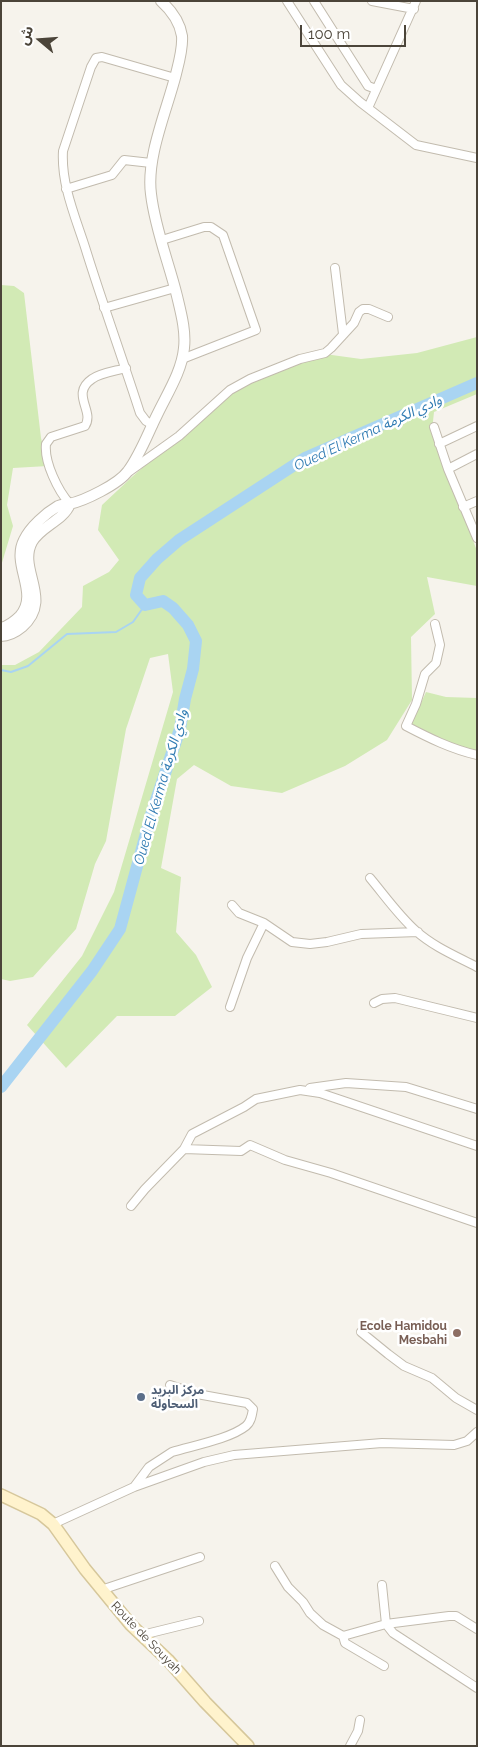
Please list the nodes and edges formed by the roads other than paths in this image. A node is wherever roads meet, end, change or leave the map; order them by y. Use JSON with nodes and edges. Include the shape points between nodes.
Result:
{"nodes":[{"id":1,"x":161,"y":1,"type":"edge"},
{"id":2,"x":287,"y":1,"type":"edge"},
{"id":3,"x":314,"y":1,"type":"edge"},
{"id":4,"x":372,"y":1,"type":"edge"},
{"id":5,"x":415,"y":5,"type":"edge"},
{"id":6,"x":175,"y":78,"type":"junction"},
{"id":7,"x":376,"y":89,"type":"junction"},
{"id":8,"x":368,"y":108,"type":"junction"},
{"id":9,"x":477,"y":158,"type":"edge"},
{"id":10,"x":151,"y":163,"type":"junction"},
{"id":11,"x":66,"y":189,"type":"junction"},
{"id":12,"x":162,"y":240,"type":"junction"},
{"id":13,"x":335,"y":268,"type":"dead end"},
{"id":14,"x":175,"y":288,"type":"junction"},
{"id":15,"x":104,"y":308,"type":"junction"},
{"id":16,"x":388,"y":317,"type":"dead end"},
{"id":17,"x":343,"y":334,"type":"junction"},
{"id":18,"x":182,"y":358,"type":"junction"},
{"id":19,"x":126,"y":368,"type":"junction"},
{"id":20,"x":152,"y":425,"type":"junction"},
{"id":21,"x":477,"y":426,"type":"edge"},
{"id":22,"x":434,"y":427,"type":"dead end"},
{"id":23,"x":439,"y":444,"type":"junction"},
{"id":24,"x":477,"y":454,"type":"edge"},
{"id":25,"x":448,"y":469,"type":"junction"},
{"id":26,"x":128,"y":472,"type":"junction"},
{"id":27,"x":477,"y":501,"type":"edge"},
{"id":28,"x":70,"y":504,"type":"junction"},
{"id":29,"x":464,"y":507,"type":"junction"},
{"id":30,"x":477,"y":538,"type":"edge"},
{"id":31,"x":435,"y":624,"type":"dead end"},
{"id":32,"x":1,"y":628,"type":"edge"},
{"id":33,"x":1,"y":636,"type":"edge"},
{"id":34,"x":477,"y":755,"type":"edge"},
{"id":35,"x":370,"y":878,"type":"dead end"},
{"id":36,"x":232,"y":906,"type":"dead end"},
{"id":37,"x":264,"y":923,"type":"junction"},
{"id":38,"x":418,"y":932,"type":"junction"},
{"id":39,"x":477,"y":967,"type":"edge"},
{"id":40,"x":374,"y":1003,"type":"dead end"},
{"id":41,"x":230,"y":1007,"type":"dead end"},
{"id":42,"x":477,"y":1018,"type":"edge"},
{"id":43,"x":300,"y":1090,"type":"junction"},
{"id":44,"x":477,"y":1109,"type":"edge"},
{"id":45,"x":477,"y":1146,"type":"edge"},
{"id":46,"x":184,"y":1149,"type":"junction"},
{"id":47,"x":130,"y":1206,"type":"dead end"},
{"id":48,"x":477,"y":1223,"type":"edge"},
{"id":49,"x":362,"y":1332,"type":"dead end"},
{"id":50,"x":170,"y":1385,"type":"dead end"},
{"id":51,"x":477,"y":1410,"type":"edge"},
{"id":52,"x":477,"y":1432,"type":"edge"},
{"id":53,"x":134,"y":1487,"type":"junction"},
{"id":54,"x":1,"y":1495,"type":"edge"},
{"id":55,"x":53,"y":1524,"type":"junction"},
{"id":56,"x":200,"y":1557,"type":"dead end"},
{"id":57,"x":275,"y":1566,"type":"dead end"},
{"id":58,"x":382,"y":1585,"type":"dead end"},
{"id":59,"x":101,"y":1590,"type":"junction"},
{"id":60,"x":199,"y":1621,"type":"dead end"},
{"id":61,"x":386,"y":1624,"type":"junction"},
{"id":62,"x":477,"y":1629,"type":"edge"},
{"id":63,"x":142,"y":1634,"type":"junction"},
{"id":64,"x":343,"y":1636,"type":"junction"},
{"id":65,"x":384,"y":1666,"type":"dead end"},
{"id":66,"x":477,"y":1688,"type":"edge"},
{"id":67,"x":360,"y":1720,"type":"dead end"},
{"id":68,"x":248,"y":1746,"type":"edge"},
{"id":69,"x":350,"y":1746,"type":"edge"}],
"edges":[{"from":1,"to":6,"type":"street","via":[[174,17],[182,37]]},
{"from":2,"to":8,"type":"street","via":[[340,84]]},
{"from":3,"to":7,"type":"street","via":[[368,86]]},
{"from":4,"to":5,"type":"street"},
{"from":5,"to":7,"type":"street"},
{"from":6,"to":10,"type":"street"},
{"from":6,"to":11,"type":"street","via":[[96,58],[63,151]]},
{"from":7,"to":8,"type":"street"},
{"from":8,"to":9,"type":"street","via":[[416,145]]},
{"from":10,"to":11,"type":"street","via":[[124,160],[112,175]]},
{"from":10,"to":12,"type":"street","via":[[150,192]]},
{"from":11,"to":15,"type":"street"},
{"from":12,"to":14,"type":"street"},
{"from":12,"to":18,"type":"street","via":[[204,227],[219,231],[226,240],[256,330]]},
{"from":13,"to":17,"type":"street"},
{"from":14,"to":15,"type":"street"},
{"from":14,"to":18,"type":"street","via":[[185,336]]},
{"from":15,"to":19,"type":"street"},
{"from":16,"to":17,"type":"street","via":[[363,309]]},
{"from":17,"to":26,"type":"street","via":[[325,352],[250,378],[230,390],[179,436]]},
{"from":18,"to":20,"type":"street"},
{"from":19,"to":20,"type":"street","via":[[140,413]]},
{"from":19,"to":28,"type":"street","via":[[92,378],[82,396],[87,424],[51,436],[46,444],[52,475]]},
{"from":20,"to":26,"type":"street"},
{"from":21,"to":23,"type":"street"},
{"from":22,"to":23,"type":"street"},
{"from":23,"to":25,"type":"street"},
{"from":24,"to":25,"type":"street"},
{"from":25,"to":29,"type":"street"},
{"from":26,"to":28,"type":"street","via":[[112,486]]},
{"from":27,"to":29,"type":"street"},
{"from":28,"to":32,"type":"street","via":[[58,506],[37,523],[23,541],[20,564],[28,589],[27,601],[14,622]]},
{"from":28,"to":33,"type":"street","via":[[61,516],[38,534],[28,553],[36,596],[30,617],[16,632]]},
{"from":29,"to":30,"type":"street"},
{"from":31,"to":34,"type":"street","via":[[440,645],[436,663],[425,674],[406,726],[432,740]]},
{"from":35,"to":38,"type":"street"},
{"from":36,"to":37,"type":"street","via":[[239,913]]},
{"from":37,"to":38,"type":"street","via":[[292,942],[310,944],[361,934]]},
{"from":37,"to":41,"type":"street","via":[[247,958]]},
{"from":38,"to":39,"type":"street","via":[[445,952]]},
{"from":40,"to":42,"type":"street","via":[[395,998]]},
{"from":43,"to":44,"type":"street","via":[[346,1083],[399,1086]]},
{"from":43,"to":45,"type":"street","via":[[320,1093]]},
{"from":43,"to":46,"type":"street","via":[[256,1099],[192,1134]]},
{"from":46,"to":47,"type":"street"},
{"from":46,"to":48,"type":"street","via":[[241,1151],[250,1145],[285,1160]]},
{"from":49,"to":51,"type":"street","via":[[404,1366],[432,1378]]},
{"from":50,"to":53,"type":"street","via":[[197,1394],[247,1403],[253,1408],[252,1417],[247,1425],[234,1433],[163,1457],[149,1467]]},
{"from":52,"to":53,"type":"street","via":[[467,1441],[454,1445],[382,1443],[234,1455]]},
{"from":53,"to":55,"type":"street"},
{"from":54,"to":55,"type":"main road","name":"Route de Souyah","via":[[41,1514]]},
{"from":55,"to":59,"type":"main road","name":"Route de Souyah"},
{"from":56,"to":59,"type":"street"},
{"from":57,"to":64,"type":"street","via":[[310,1613]]},
{"from":58,"to":61,"type":"street"},
{"from":59,"to":63,"type":"main road","name":"Route de Souyah"},
{"from":60,"to":63,"type":"street"},
{"from":61,"to":62,"type":"street","via":[[456,1616]]},
{"from":61,"to":64,"type":"street"},
{"from":61,"to":66,"type":"street","via":[[400,1638]]},
{"from":63,"to":68,"type":"main road","name":"Route de Souyah"},
{"from":64,"to":65,"type":"street","via":[[345,1643]]},
{"from":67,"to":69,"type":"street"}]}
